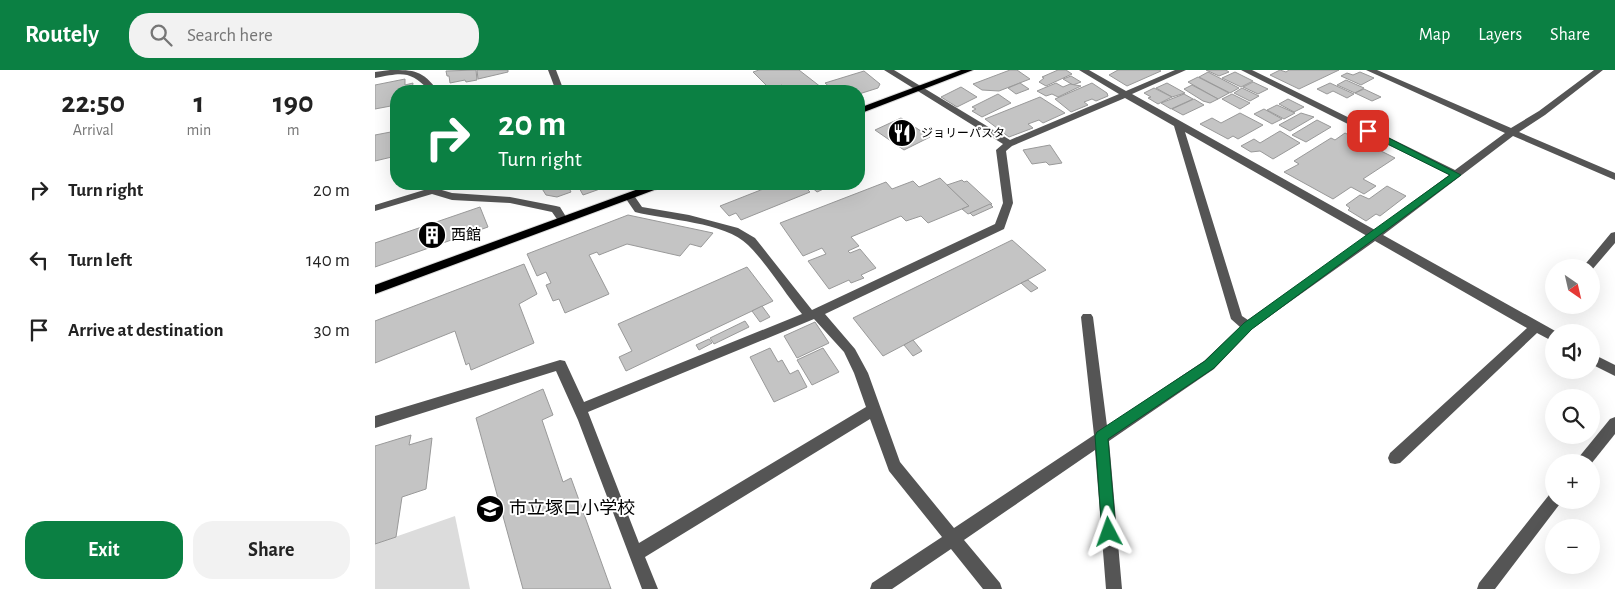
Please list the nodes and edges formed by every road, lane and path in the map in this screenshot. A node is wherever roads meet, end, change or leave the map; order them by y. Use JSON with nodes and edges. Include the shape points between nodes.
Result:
{"nodes":[{"id":1,"x":406,"y":70,"type":"edge"},
{"id":2,"x":552,"y":70,"type":"edge"},
{"id":3,"x":888,"y":70,"type":"edge"},
{"id":4,"x":969,"y":70,"type":"edge"},
{"id":5,"x":1083,"y":70,"type":"edge"},
{"id":6,"x":1182,"y":70,"type":"edge"},
{"id":7,"x":1245,"y":70,"type":"edge"},
{"id":8,"x":1370,"y":70,"type":"edge"},
{"id":9,"x":1599,"y":70,"type":"edge"},
{"id":10,"x":375,"y":76,"type":"edge"},
{"id":11,"x":429,"y":85,"type":"edge"},
{"id":12,"x":558,"y":85,"type":"edge"},
{"id":13,"x":917,"y":89,"type":"junction"},
{"id":14,"x":1125,"y":94,"type":"junction"},
{"id":15,"x":865,"y":109,"type":"edge"},
{"id":16,"x":1178,"y":123,"type":"junction"},
{"id":17,"x":1512,"y":132,"type":"junction"},
{"id":18,"x":1009,"y":144,"type":"junction"},
{"id":19,"x":1456,"y":175,"type":"junction"},
{"id":20,"x":1615,"y":177,"type":"edge"},
{"id":21,"x":645,"y":190,"type":"edge"},
{"id":22,"x":432,"y":191,"type":"joint"},
{"id":23,"x":629,"y":196,"type":"junction"},
{"id":24,"x":375,"y":208,"type":"edge"},
{"id":25,"x":563,"y":220,"type":"junction"},
{"id":26,"x":1376,"y":235,"type":"junction"},
{"id":27,"x":1615,"y":236,"type":"edge"},
{"id":28,"x":1595,"y":259,"type":"edge"},
{"id":29,"x":375,"y":290,"type":"edge"},
{"id":30,"x":813,"y":314,"type":"junction"},
{"id":31,"x":1087,"y":317,"type":"dead end"},
{"id":32,"x":1248,"y":326,"type":"junction"},
{"id":33,"x":1536,"y":327,"type":"junction"},
{"id":34,"x":1545,"y":332,"type":"edge"},
{"id":35,"x":1600,"y":363,"type":"edge"},
{"id":36,"x":1615,"y":371,"type":"edge"},
{"id":37,"x":581,"y":409,"type":"junction"},
{"id":38,"x":873,"y":410,"type":"junction"},
{"id":39,"x":375,"y":422,"type":"edge"},
{"id":40,"x":1615,"y":422,"type":"edge"},
{"id":41,"x":1101,"y":436,"type":"junction"},
{"id":42,"x":1590,"y":454,"type":"edge"},
{"id":43,"x":1395,"y":458,"type":"dead end"},
{"id":44,"x":1547,"y":509,"type":"edge"},
{"id":45,"x":953,"y":537,"type":"junction"},
{"id":46,"x":635,"y":554,"type":"junction"},
{"id":47,"x":650,"y":589,"type":"edge"},
{"id":48,"x":878,"y":589,"type":"edge"},
{"id":49,"x":994,"y":589,"type":"edge"},
{"id":50,"x":1113,"y":589,"type":"edge"},
{"id":51,"x":1485,"y":589,"type":"edge"}],
"edges":[{"from":1,"to":10,"type":"street"},
{"from":1,"to":11,"type":"street","via":[[422,76]]},
{"from":2,"to":12,"type":"street"},
{"from":3,"to":13,"type":"street"},
{"from":4,"to":13,"type":"main road"},
{"from":5,"to":14,"type":"street"},
{"from":6,"to":14,"type":"street"},
{"from":7,"to":19,"type":"street"},
{"from":8,"to":17,"type":"street"},
{"from":9,"to":17,"type":"street"},
{"from":13,"to":15,"type":"main road"},
{"from":13,"to":18,"type":"street"},
{"from":14,"to":16,"type":"street"},
{"from":14,"to":18,"type":"street"},
{"from":16,"to":26,"type":"street"},
{"from":16,"to":32,"type":"street","via":[[1237,319]]},
{"from":17,"to":19,"type":"street"},
{"from":17,"to":20,"type":"street"},
{"from":18,"to":30,"type":"street","via":[[1001,150],[1008,204],[1000,226]]},
{"from":19,"to":26,"type":"street"},
{"from":21,"to":23,"type":"main road"},
{"from":22,"to":24,"type":"street"},
{"from":22,"to":25,"type":"street","via":[[556,209]]},
{"from":23,"to":25,"type":"main road"},
{"from":23,"to":30,"type":"street","via":[[639,210],[685,217],[734,231],[751,241]]},
{"from":25,"to":29,"type":"main road"},
{"from":26,"to":32,"type":"street"},
{"from":26,"to":33,"type":"street"},
{"from":27,"to":28,"type":"street"},
{"from":30,"to":37,"type":"street"},
{"from":30,"to":38,"type":"street","via":[[849,349]]},
{"from":31,"to":41,"type":"street"},
{"from":32,"to":41,"type":"street","via":[[1209,364]]},
{"from":33,"to":34,"type":"street"},
{"from":33,"to":43,"type":"street"},
{"from":35,"to":36,"type":"street"},
{"from":37,"to":39,"type":"street","via":[[560,366]]},
{"from":37,"to":46,"type":"street"},
{"from":38,"to":45,"type":"street","via":[[894,466]]},
{"from":38,"to":46,"type":"street"},
{"from":40,"to":42,"type":"street"},
{"from":41,"to":45,"type":"street"},
{"from":41,"to":50,"type":"street"},
{"from":44,"to":51,"type":"street"},
{"from":45,"to":48,"type":"street"},
{"from":45,"to":49,"type":"street"},
{"from":46,"to":47,"type":"street"}]}
